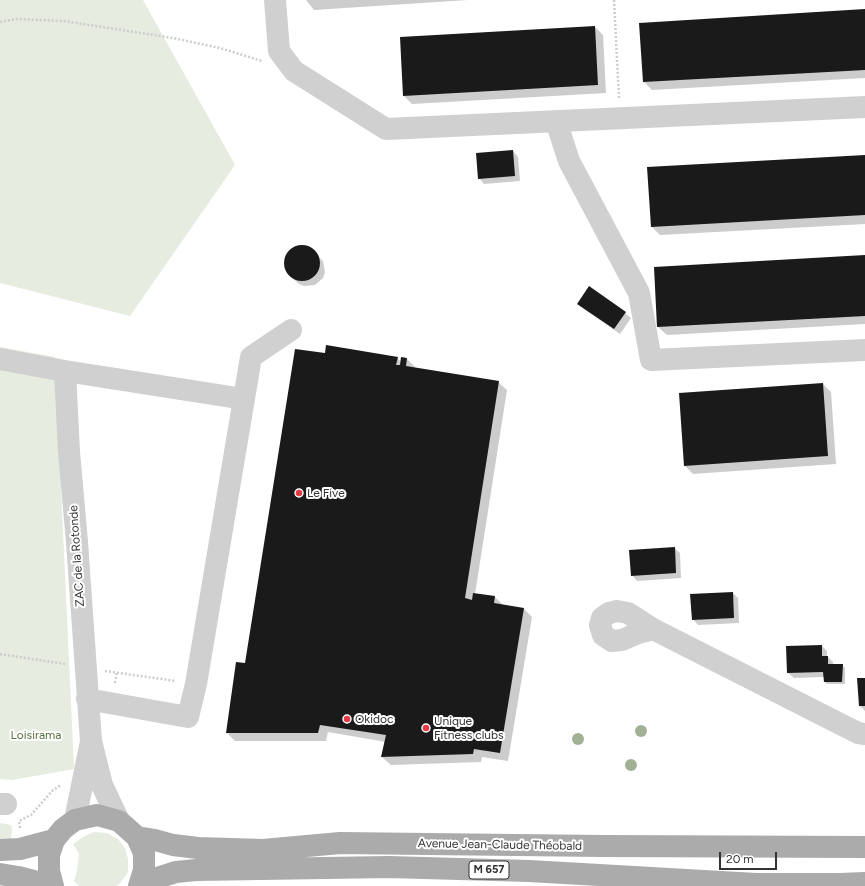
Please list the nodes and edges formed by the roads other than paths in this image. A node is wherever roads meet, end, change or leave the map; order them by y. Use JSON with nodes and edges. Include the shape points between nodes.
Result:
{"nodes":[{"id":1,"x":275,"y":0,"type":"edge"},
{"id":2,"x":865,"y":107,"type":"edge"},
{"id":3,"x":556,"y":121,"type":"junction"},
{"id":4,"x":291,"y":330,"type":"dead end"},
{"id":5,"x":865,"y":350,"type":"edge"},
{"id":6,"x":0,"y":359,"type":"edge"},
{"id":7,"x":65,"y":371,"type":"junction"},
{"id":8,"x":244,"y":399,"type":"junction"},
{"id":9,"x":653,"y":629,"type":"dead end"},
{"id":10,"x":88,"y":699,"type":"junction"},
{"id":11,"x":865,"y":734,"type":"edge"},
{"id":12,"x":90,"y":741,"type":"junction"},
{"id":13,"x":75,"y":820,"type":"junction"},
{"id":14,"x":119,"y":821,"type":"junction"},
{"id":15,"x":137,"y":837,"type":"junction"},
{"id":16,"x":54,"y":840,"type":"junction"},
{"id":17,"x":865,"y":847,"type":"edge"},
{"id":18,"x":10,"y":850,"type":"edge"},
{"id":19,"x":0,"y":874,"type":"edge"},
{"id":20,"x":865,"y":883,"type":"edge"},
{"id":21,"x":840,"y":884,"type":"junction"},
{"id":22,"x":53,"y":886,"type":"edge"},
{"id":23,"x":140,"y":886,"type":"edge"},
{"id":24,"x":865,"y":886,"type":"edge"}],
"edges":[{"from":1,"to":3,"type":"lane","via":[[279,51],[294,71],[386,129]]},
{"from":2,"to":3,"type":"lane"},
{"from":3,"to":5,"type":"lane","via":[[569,161],[639,293],[651,360]]},
{"from":4,"to":8,"type":"lane","via":[[251,356]]},
{"from":6,"to":7,"type":"lane"},
{"from":7,"to":8,"type":"lane"},
{"from":7,"to":10,"type":"lane","name":"ZAC de la Rotonde"},
{"from":8,"to":10,"type":"lane","via":[[188,717]]},
{"from":9,"to":11,"type":"lane","via":[[858,733]]},
{"from":10,"to":12,"type":"lane","name":"ZAC de la Rotonde"},
{"from":12,"to":13,"type":"lane","name":"ZAC de la Rotonde"},
{"from":12,"to":14,"type":"lane","name":"ZAC de la Rotonde","via":[[102,785]]},
{"from":13,"to":14,"type":"main road","via":[[97,815]]},
{"from":13,"to":16,"type":"main road"},
{"from":14,"to":15,"type":"main road"},
{"from":15,"to":17,"type":"main road","name":"Avenue Jean-Claude Théobald","number":"M 657","via":[[198,848],[263,850],[340,842]]},
{"from":15,"to":23,"type":"main road","via":[[144,853],[144,870]]},
{"from":16,"to":18,"type":"main road"},
{"from":16,"to":22,"type":"main road","via":[[49,855]]},
{"from":19,"to":22,"type":"main road"},
{"from":20,"to":21,"type":"main road","name":"Avenue Jean-Claude Théobald","number":"M 657"},
{"from":21,"to":23,"type":"main road","name":"Avenue Jean-Claude Théobald","number":"M 657","via":[[756,884],[530,871],[389,867],[196,870],[176,872]]},
{"from":21,"to":24,"type":"main road"}]}
